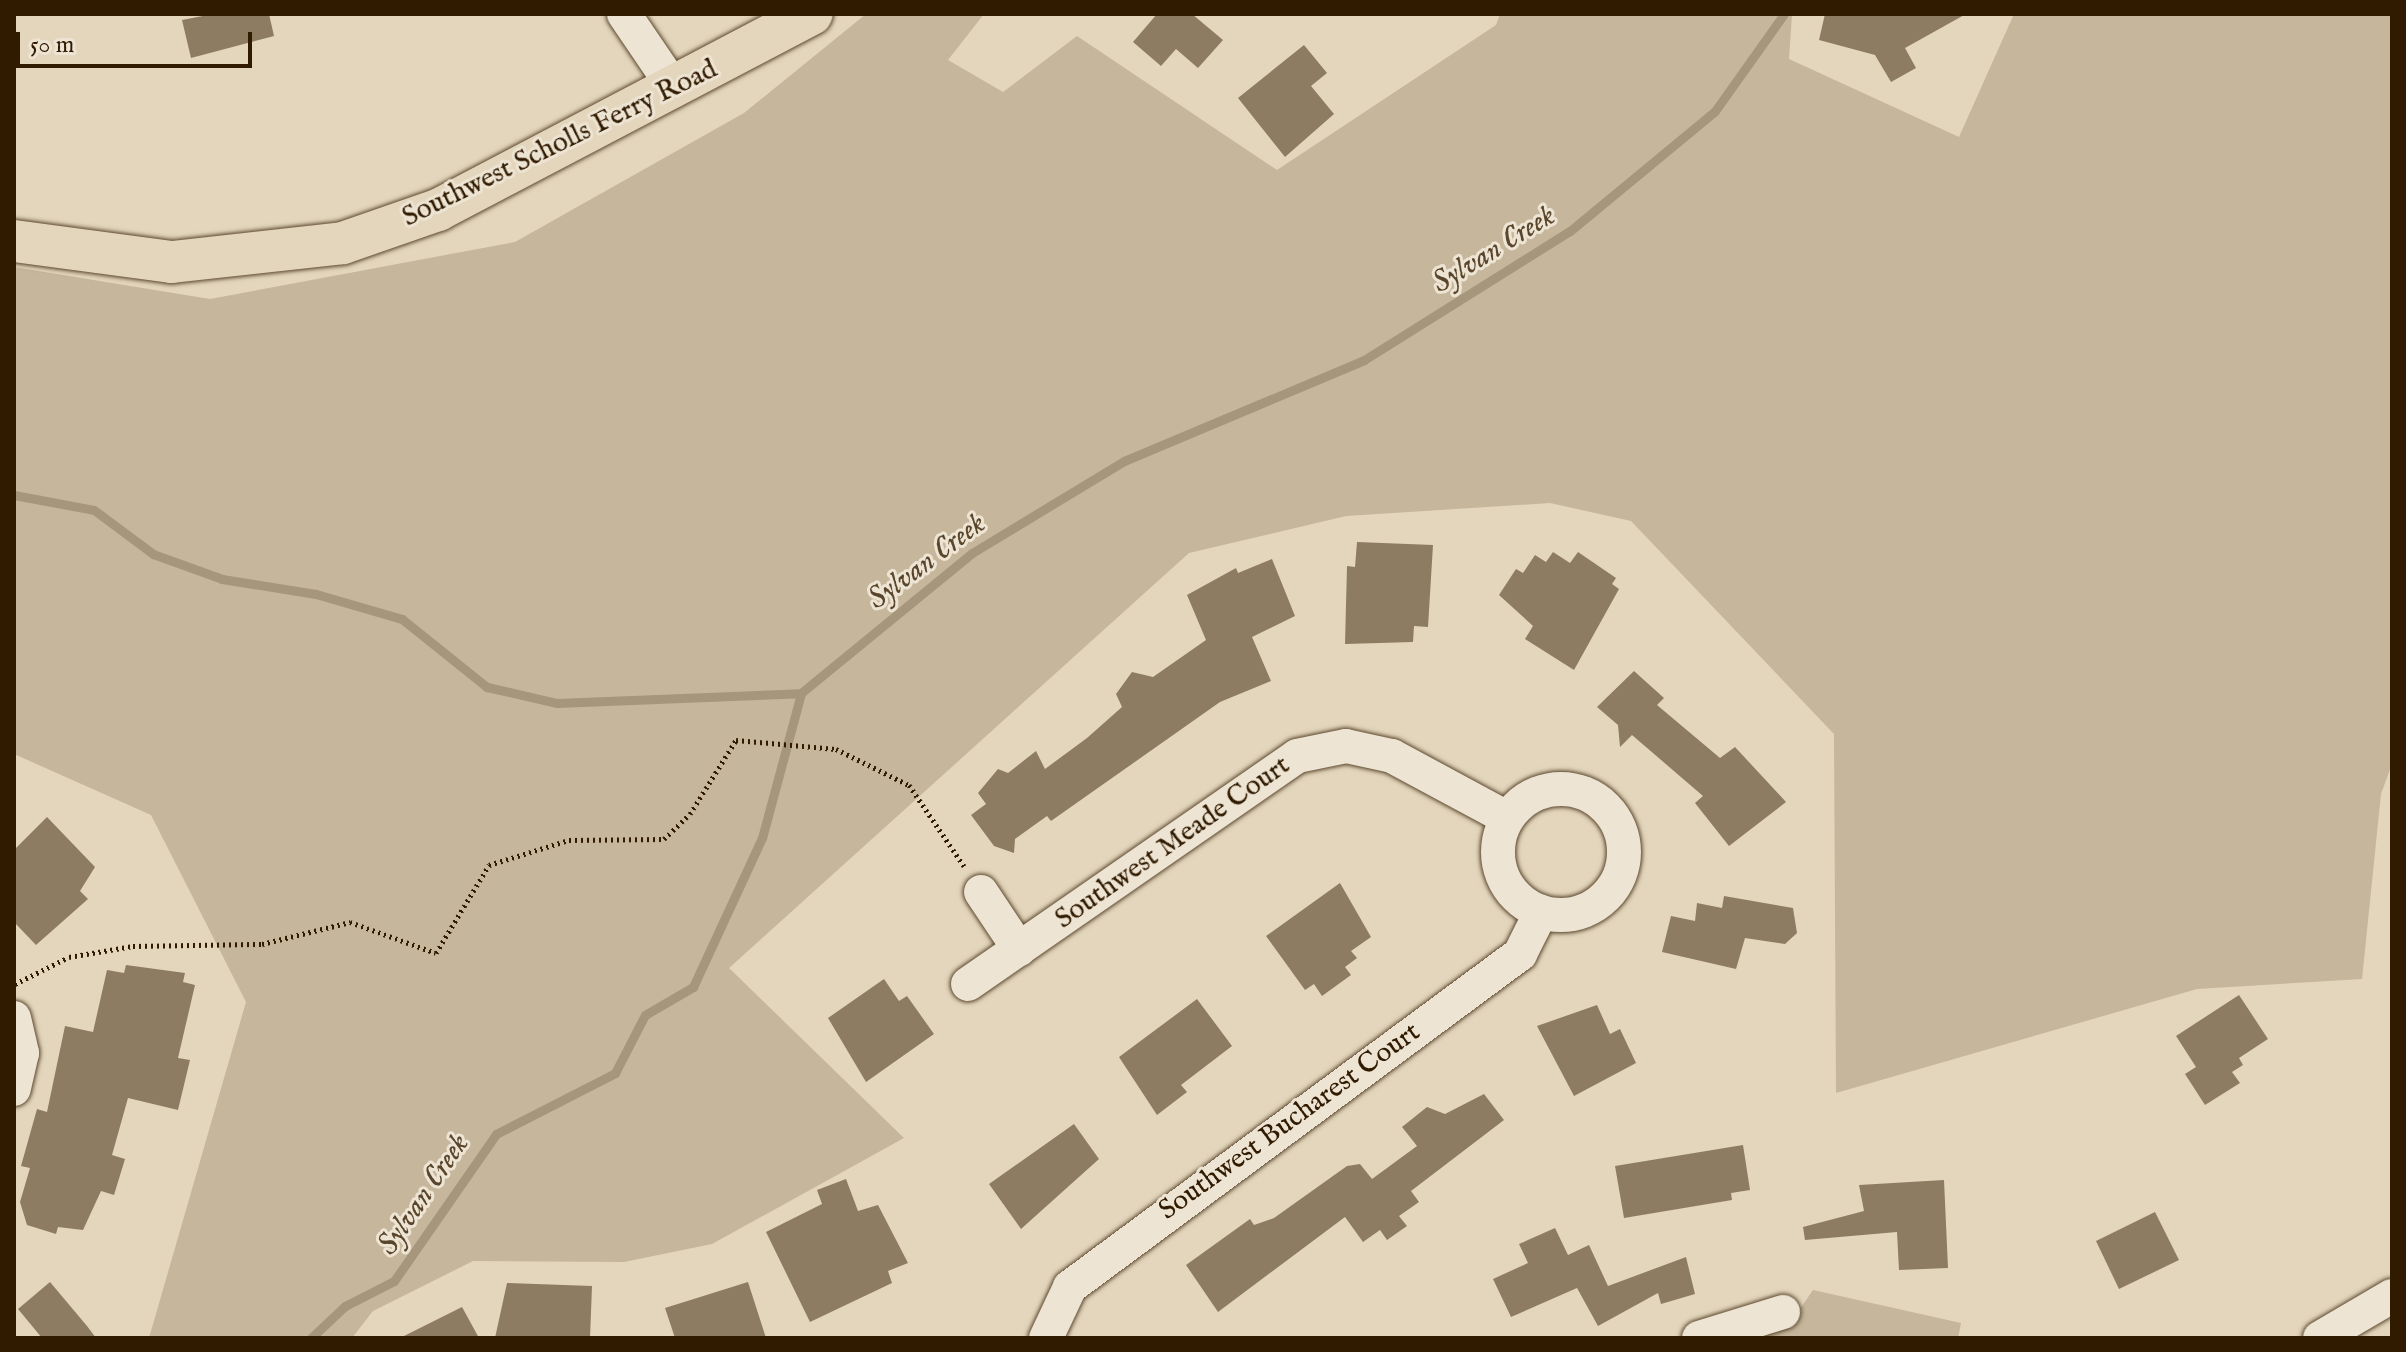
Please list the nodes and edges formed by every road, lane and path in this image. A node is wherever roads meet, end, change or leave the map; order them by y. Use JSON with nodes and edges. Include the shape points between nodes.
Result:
{"nodes":[{"id":1,"x":624,"y":14,"type":"edge"},
{"id":2,"x":812,"y":14,"type":"edge"},
{"id":3,"x":675,"y":89,"type":"junction"},
{"id":4,"x":14,"y":241,"type":"edge"},
{"id":5,"x":1507,"y":818,"type":"junction"},
{"id":6,"x":981,"y":892,"type":"joint"},
{"id":7,"x":1541,"y":912,"type":"junction"},
{"id":8,"x":1019,"y":949,"type":"junction"},
{"id":9,"x":968,"y":984,"type":"dead end"},
{"id":10,"x":14,"y":985,"type":"edge"},
{"id":11,"x":14,"y":1018,"type":"edge"},
{"id":12,"x":14,"y":1089,"type":"edge"},
{"id":13,"x":2392,"y":1296,"type":"edge"},
{"id":14,"x":1783,"y":1312,"type":"dead end"},
{"id":15,"x":1046,"y":1338,"type":"edge"},
{"id":16,"x":1699,"y":1338,"type":"edge"},
{"id":17,"x":2320,"y":1338,"type":"edge"}],
"edges":[{"from":1,"to":3,"type":"street"},
{"from":2,"to":3,"type":"main road","name":"Southwest Scholls Ferry Road"},
{"from":3,"to":4,"type":"main road","name":"Southwest Scholls Ferry Road","via":[[438,210],[305,252],[172,262]]},
{"from":5,"to":7,"type":"street","via":[[1500,835],[1502,874],[1518,898]]},
{"from":5,"to":7,"type":"street","via":[[1533,795],[1570,789],[1593,797],[1622,832],[1619,879],[1604,898],[1564,915]]},
{"from":5,"to":8,"type":"street","name":"Southwest Meade Court","via":[[1392,756],[1346,746],[1297,756]]},
{"from":6,"to":8,"type":"street"},
{"from":6,"to":10,"type":"path","via":[[909,785],[836,749],[740,740],[664,839],[569,840],[489,865],[436,953],[350,922],[262,944],[133,946],[69,957]]},
{"from":7,"to":15,"type":"street","name":"Southwest Bucharest Court","via":[[1520,954],[1070,1287]]},
{"from":8,"to":9,"type":"street","name":"Southwest Meade Court"},
{"from":11,"to":12,"type":"street","via":[[22,1053]]},
{"from":13,"to":17,"type":"street"},
{"from":14,"to":16,"type":"street"}]}
